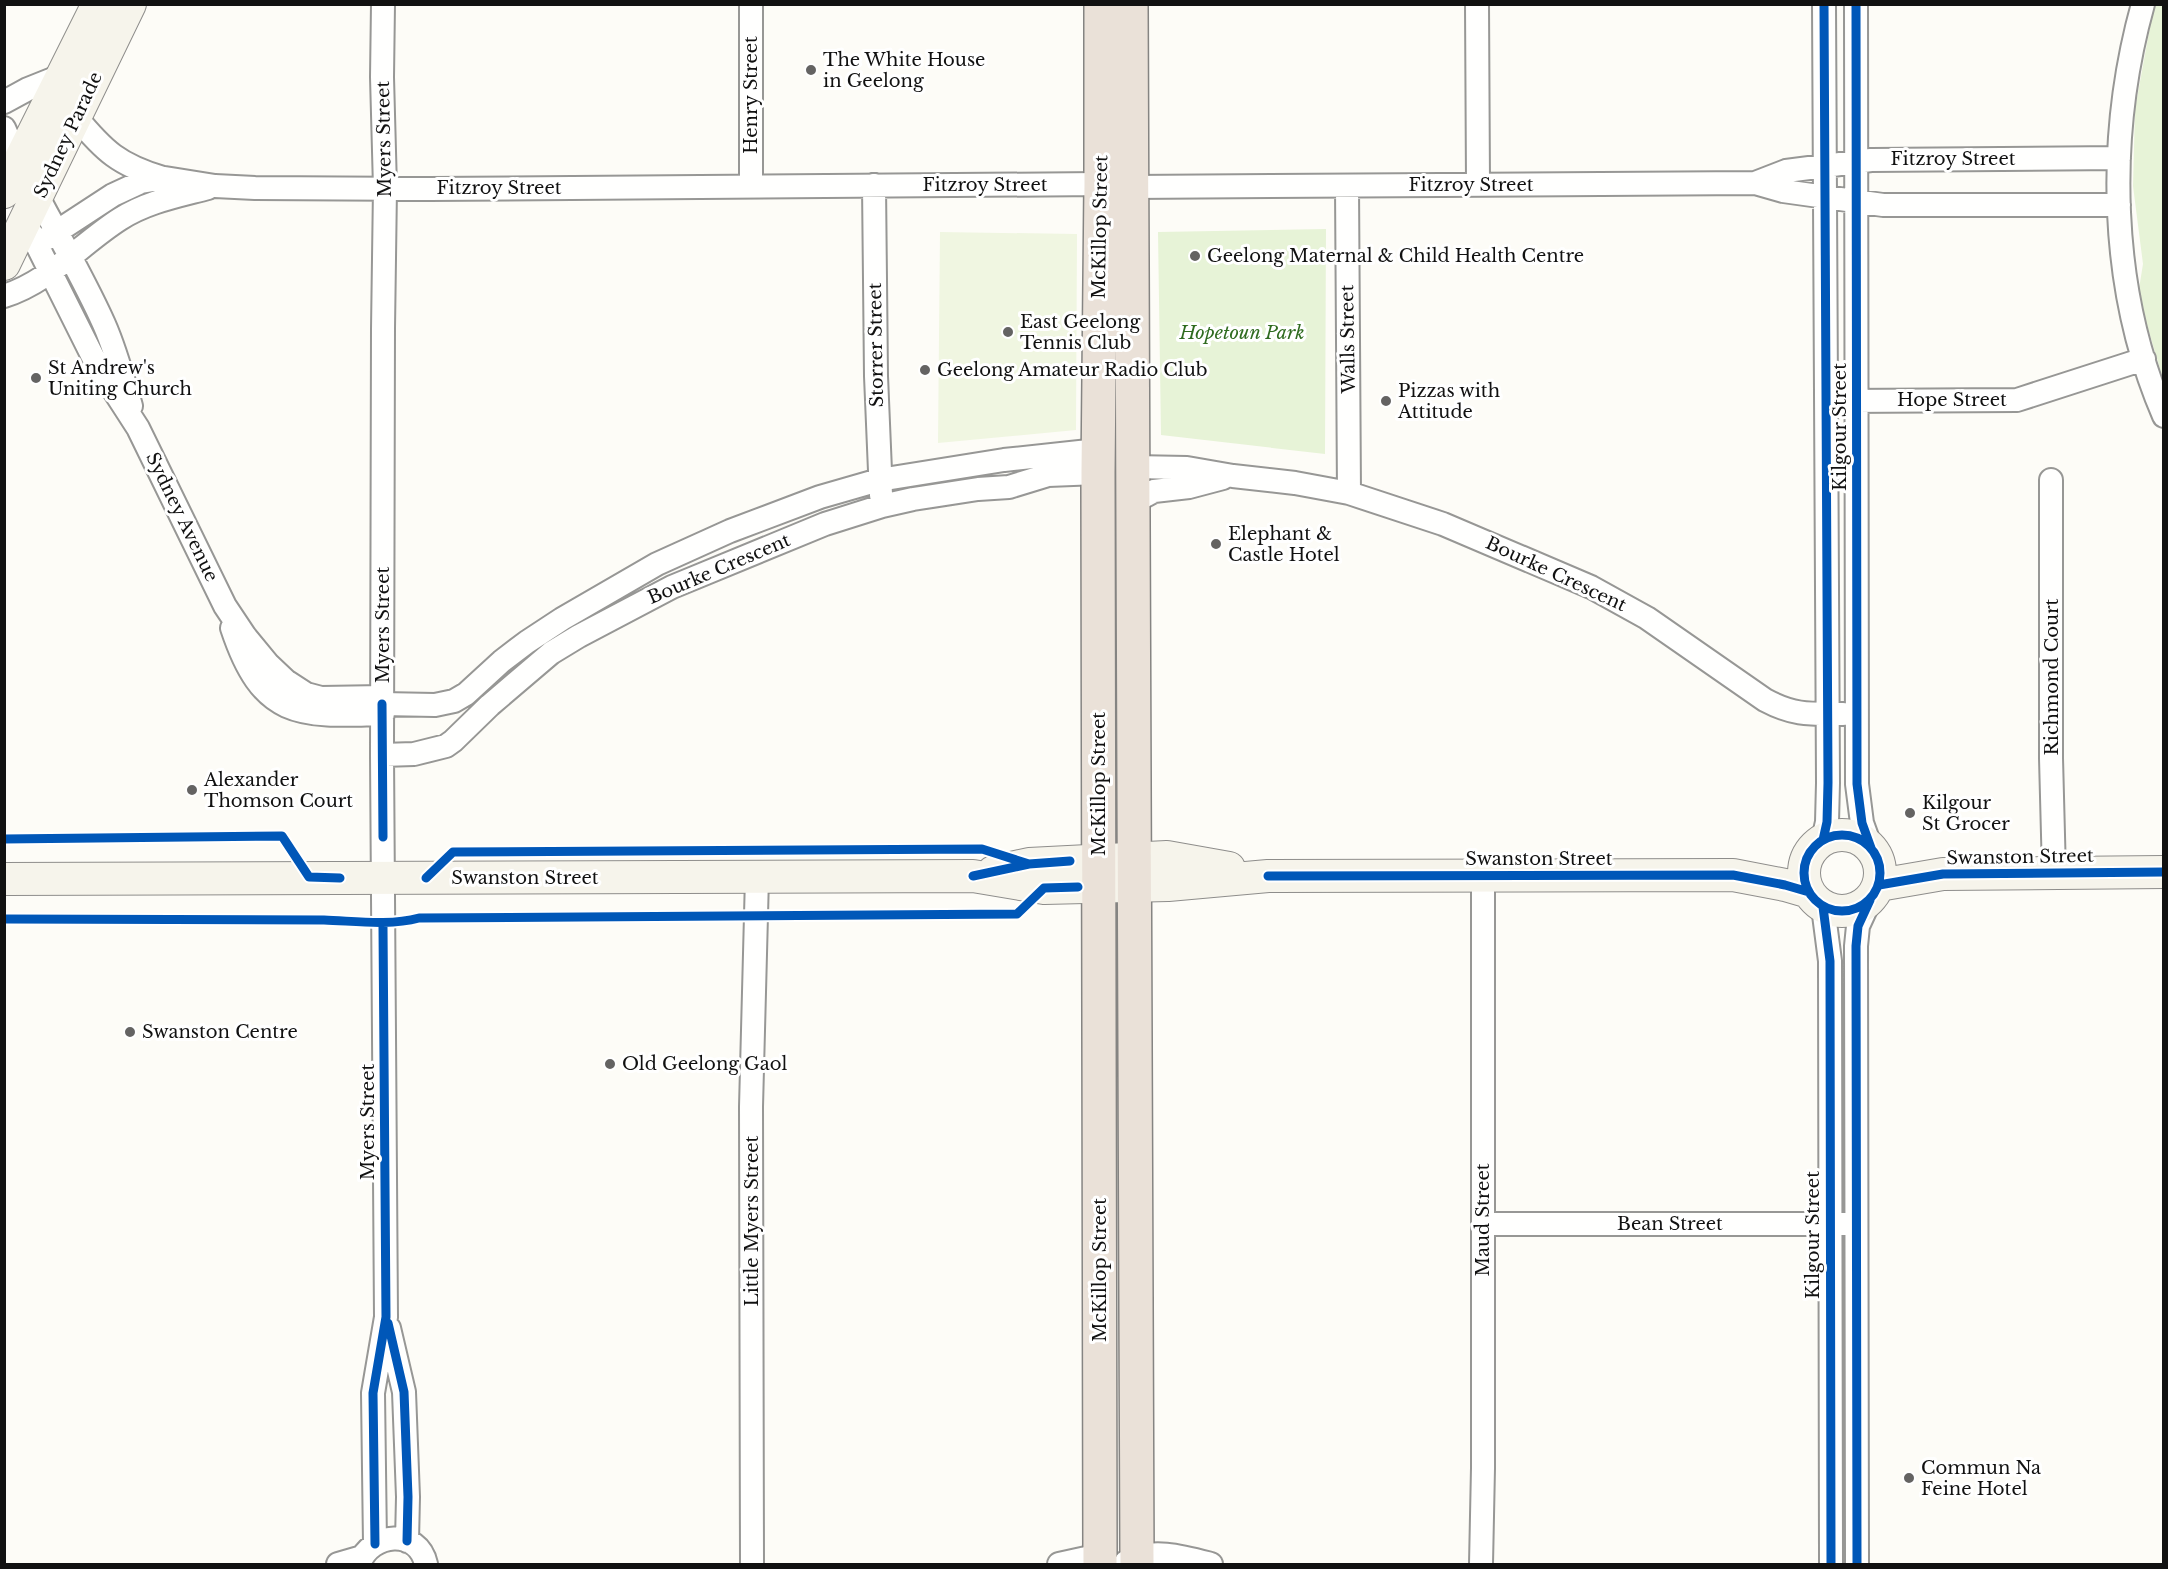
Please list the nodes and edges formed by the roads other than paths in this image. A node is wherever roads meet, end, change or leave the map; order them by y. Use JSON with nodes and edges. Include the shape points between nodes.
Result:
{"nodes":[{"id":1,"x":98,"y":4,"type":"edge"},
{"id":2,"x":130,"y":4,"type":"edge"},
{"id":3,"x":383,"y":4,"type":"edge"},
{"id":4,"x":751,"y":4,"type":"edge"},
{"id":5,"x":1101,"y":4,"type":"edge"},
{"id":6,"x":1131,"y":4,"type":"edge"},
{"id":7,"x":1477,"y":4,"type":"edge"},
{"id":8,"x":1824,"y":4,"type":"edge"},
{"id":9,"x":1856,"y":4,"type":"edge"},
{"id":10,"x":2143,"y":4,"type":"edge"},
{"id":11,"x":63,"y":75,"type":"junction"},
{"id":12,"x":4,"y":102,"type":"edge"},
{"id":13,"x":76,"y":117,"type":"junction"},
{"id":14,"x":2119,"y":158,"type":"junction"},
{"id":15,"x":8,"y":161,"type":"edge"},
{"id":16,"x":1857,"y":161,"type":"junction"},
{"id":17,"x":1825,"y":166,"type":"junction"},
{"id":18,"x":165,"y":178,"type":"junction"},
{"id":19,"x":1755,"y":183,"type":"junction"},
{"id":20,"x":1478,"y":184,"type":"junction"},
{"id":21,"x":751,"y":185,"type":"junction"},
{"id":22,"x":874,"y":185,"type":"junction"},
{"id":23,"x":1116,"y":185,"type":"junction"},
{"id":24,"x":215,"y":186,"type":"junction"},
{"id":25,"x":1347,"y":186,"type":"junction"},
{"id":26,"x":386,"y":188,"type":"junction"},
{"id":27,"x":1825,"y":196,"type":"junction"},
{"id":28,"x":1857,"y":201,"type":"junction"},
{"id":29,"x":2119,"y":205,"type":"junction"},
{"id":30,"x":34,"y":221,"type":"junction"},
{"id":31,"x":57,"y":231,"type":"junction"},
{"id":32,"x":70,"y":256,"type":"junction"},
{"id":33,"x":4,"y":264,"type":"edge"},
{"id":34,"x":51,"y":271,"type":"junction"},
{"id":35,"x":4,"y":296,"type":"edge"},
{"id":36,"x":2144,"y":359,"type":"junction"},
{"id":37,"x":1826,"y":401,"type":"junction"},
{"id":38,"x":1856,"y":401,"type":"junction"},
{"id":39,"x":2163,"y":416,"type":"edge"},
{"id":40,"x":138,"y":428,"type":"junction"},
{"id":41,"x":1098,"y":462,"type":"junction"},
{"id":42,"x":1133,"y":467,"type":"junction"},
{"id":43,"x":1233,"y":476,"type":"junction"},
{"id":44,"x":879,"y":480,"type":"junction"},
{"id":45,"x":2051,"y":480,"type":"dead end"},
{"id":46,"x":1349,"y":493,"type":"junction"},
{"id":47,"x":882,"y":506,"type":"junction"},
{"id":48,"x":1133,"y":509,"type":"junction"},
{"id":49,"x":785,"y":510,"type":"junction"},
{"id":50,"x":1098,"y":516,"type":"junction"},
{"id":51,"x":794,"y":538,"type":"junction"},
{"id":52,"x":225,"y":606,"type":"junction"},
{"id":53,"x":286,"y":681,"type":"junction"},
{"id":54,"x":271,"y":698,"type":"junction"},
{"id":55,"x":383,"y":705,"type":"junction"},
{"id":56,"x":1828,"y":714,"type":"junction"},
{"id":57,"x":1857,"y":714,"type":"junction"},
{"id":58,"x":382,"y":755,"type":"junction"},
{"id":59,"x":1816,"y":846,"type":"junction"},
{"id":60,"x":1135,"y":872,"type":"junction"},
{"id":61,"x":1874,"y":872,"type":"junction"},
{"id":62,"x":2163,"y":872,"type":"edge"},
{"id":63,"x":1099,"y":873,"type":"junction"},
{"id":64,"x":2054,"y":873,"type":"junction"},
{"id":65,"x":1733,"y":875,"type":"junction"},
{"id":66,"x":1483,"y":876,"type":"junction"},
{"id":67,"x":383,"y":878,"type":"junction"},
{"id":68,"x":757,"y":878,"type":"junction"},
{"id":69,"x":4,"y":879,"type":"edge"},
{"id":70,"x":1816,"y":900,"type":"junction"},
{"id":71,"x":1483,"y":1224,"type":"junction"},
{"id":72,"x":1830,"y":1224,"type":"junction"},
{"id":73,"x":1856,"y":1224,"type":"junction"},
{"id":74,"x":386,"y":1317,"type":"junction"},
{"id":75,"x":407,"y":1541,"type":"junction"},
{"id":76,"x":365,"y":1555,"type":"edge"},
{"id":77,"x":1119,"y":1561,"type":"edge"},
{"id":78,"x":431,"y":1563,"type":"edge"},
{"id":79,"x":338,"y":1564,"type":"edge"},
{"id":80,"x":752,"y":1564,"type":"edge"},
{"id":81,"x":1059,"y":1564,"type":"edge"},
{"id":82,"x":1211,"y":1564,"type":"edge"},
{"id":83,"x":1481,"y":1564,"type":"edge"},
{"id":84,"x":1831,"y":1564,"type":"edge"},
{"id":85,"x":1857,"y":1564,"type":"edge"}],
"edges":[{"from":1,"to":11,"type":"street","name":"Sydney Parade"},
{"from":2,"to":13,"type":"street","name":"Sydney Parade"},
{"from":3,"to":26,"type":"street","name":"Myers Street"},
{"from":4,"to":21,"type":"street","name":"Henry Street"},
{"from":5,"to":23,"type":"highway","name":"McKillop Street"},
{"from":6,"to":23,"type":"highway","name":"McKillop Street"},
{"from":7,"to":20,"type":"street"},
{"from":8,"to":17,"type":"street","name":"Kilgour Street"},
{"from":9,"to":16,"type":"street","name":"Kilgour Street"},
{"from":10,"to":14,"type":"street","via":[[2130,60]]},
{"from":11,"to":12,"type":"street"},
{"from":11,"to":15,"type":"street","name":"Sydney Parade"},
{"from":13,"to":18,"type":"street","name":"Fitzroy Street","via":[[110,154]]},
{"from":13,"to":30,"type":"street","name":"Sydney Parade"},
{"from":14,"to":16,"type":"street","name":"Fitzroy Street"},
{"from":14,"to":29,"type":"street"},
{"from":15,"to":30,"type":"street","name":"Sydney Avenue"},
{"from":16,"to":17,"type":"street","name":"Fitzroy Street"},
{"from":16,"to":28,"type":"street","name":"Kilgour Street"},
{"from":17,"to":19,"type":"street","name":"Fitzroy Street","via":[[1777,173]]},
{"from":17,"to":27,"type":"street","name":"Kilgour Street"},
{"from":18,"to":24,"type":"street","name":"Fitzroy Street"},
{"from":18,"to":31,"type":"street","name":"Fitzroy Street","via":[[129,187]]},
{"from":19,"to":20,"type":"street","name":"Fitzroy Street"},
{"from":19,"to":27,"type":"street","name":"Fitzroy Street"},
{"from":20,"to":25,"type":"street","name":"Fitzroy Street"},
{"from":21,"to":22,"type":"street","name":"Fitzroy Street"},
{"from":21,"to":26,"type":"street","name":"Fitzroy Street"},
{"from":22,"to":23,"type":"street","name":"Fitzroy Street"},
{"from":22,"to":44,"type":"street","name":"Storrer Street"},
{"from":23,"to":25,"type":"street","name":"Fitzroy Street"},
{"from":23,"to":41,"type":"highway","name":"McKillop Street"},
{"from":23,"to":42,"type":"highway","name":"McKillop Street"},
{"from":24,"to":26,"type":"street","name":"Fitzroy Street"},
{"from":24,"to":32,"type":"street","name":"Fitzroy Street","via":[[133,211]]},
{"from":25,"to":46,"type":"street","name":"Walls Street"},
{"from":26,"to":55,"type":"street","name":"Myers Street"},
{"from":27,"to":28,"type":"street","name":"Fitzroy Street"},
{"from":27,"to":37,"type":"street","name":"Kilgour Street"},
{"from":28,"to":29,"type":"street","name":"Fitzroy Street","via":[[1883,205]]},
{"from":28,"to":38,"type":"street","name":"Kilgour Street"},
{"from":29,"to":36,"type":"street","via":[[2126,285]]},
{"from":30,"to":31,"type":"street","name":"Sydney Avenue"},
{"from":30,"to":31,"type":"street","name":"Fitzroy Street"},
{"from":30,"to":33,"type":"street","name":"Sydney Parade"},
{"from":30,"to":34,"type":"street","name":"Sydney Avenue"},
{"from":31,"to":32,"type":"street","name":"Sydney Avenue"},
{"from":32,"to":34,"type":"street","name":"Fitzroy Street"},
{"from":32,"to":40,"type":"street","name":"Sydney Avenue","via":[[113,346]]},
{"from":34,"to":35,"type":"street","name":"Fitzroy Street"},
{"from":34,"to":40,"type":"street","name":"Sydney Avenue","via":[[96,363]]},
{"from":36,"to":38,"type":"street","name":"Hope Street","via":[[2017,400]]},
{"from":36,"to":39,"type":"street"},
{"from":37,"to":38,"type":"street","name":"Hope Street"},
{"from":37,"to":56,"type":"street","name":"Kilgour Street"},
{"from":38,"to":57,"type":"street","name":"Kilgour Street"},
{"from":40,"to":52,"type":"street","name":"Sydney Avenue"},
{"from":41,"to":44,"type":"street","name":"Bourke Crescent","via":[[1004,460]]},
{"from":41,"to":47,"type":"street","name":"Bourke Crescent","via":[[1009,487]]},
{"from":41,"to":50,"type":"highway","name":"McKillop Street"},
{"from":42,"to":43,"type":"street","name":"Bourke Crescent","via":[[1187,468]]},
{"from":42,"to":48,"type":"highway","name":"McKillop Street"},
{"from":42,"to":50,"type":"highway","via":[[1116,475]]},
{"from":43,"to":46,"type":"street","name":"Bourke Crescent"},
{"from":43,"to":48,"type":"street","name":"Bourke Crescent","via":[[1154,491],[1141,498]]},
{"from":44,"to":47,"type":"street","name":"Storrer Street"},
{"from":44,"to":49,"type":"street","name":"Bourke Crescent"},
{"from":45,"to":64,"type":"street","name":"Richmond Court"},
{"from":46,"to":56,"type":"street","name":"Bourke Crescent","via":[[1443,524],[1591,587],[1647,618],[1765,700],[1799,714]]},
{"from":47,"to":51,"type":"street","name":"Bourke Crescent"},
{"from":48,"to":60,"type":"highway","name":"McKillop Street"},
{"from":49,"to":51,"type":"street"},
{"from":49,"to":55,"type":"street","name":"Bourke Crescent","via":[[657,564],[614,588],[527,642],[454,701]]},
{"from":50,"to":63,"type":"highway","name":"McKillop Street"},
{"from":51,"to":58,"type":"street","name":"Bourke Crescent","via":[[672,587],[579,636],[544,659],[446,746],[414,754]]},
{"from":52,"to":53,"type":"street","name":"Sydney Avenue","via":[[245,636]]},
{"from":52,"to":54,"type":"street","name":"Sydney Avenue","via":[[246,665]]},
{"from":53,"to":54,"type":"street"},
{"from":53,"to":55,"type":"street","name":"Sydney Avenue","via":[[316,698]]},
{"from":54,"to":55,"type":"street","name":"Sydney Avenue","via":[[304,713],[329,716]]},
{"from":55,"to":58,"type":"street","name":"Myers Street"},
{"from":56,"to":57,"type":"street","name":"Bourke Crescent"},
{"from":56,"to":59,"type":"street","name":"Kilgour Street","via":[[1827,822]]},
{"from":57,"to":61,"type":"street","name":"Kilgour Street","via":[[1858,805]]},
{"from":58,"to":67,"type":"street","name":"Myers Street"},
{"from":59,"to":61,"type":"street","via":[[1835,835],[1861,839]]},
{"from":59,"to":65,"type":"street","name":"Swanston Street","via":[[1785,863]]},
{"from":59,"to":70,"type":"street","via":[[1804,873]]},
{"from":60,"to":63,"type":"street","name":"Swanston Street"},
{"from":60,"to":66,"type":"street","name":"Swanston Street","via":[[1168,885],[1268,876]]},
{"from":60,"to":77,"type":"highway","name":"McKillop Street"},
{"from":61,"to":64,"type":"street","name":"Swanston Street","via":[[1900,864],[1943,873]]},
{"from":61,"to":70,"type":"street","via":[[1860,908],[1835,911]]},
{"from":61,"to":73,"type":"street","via":[[1856,946]]},
{"from":62,"to":64,"type":"street","name":"Swanston Street"},
{"from":63,"to":68,"type":"street","name":"Swanston Street","via":[[1029,864],[973,876]]},
{"from":63,"to":77,"type":"highway","name":"McKillop Street"},
{"from":65,"to":66,"type":"street","name":"Swanston Street"},
{"from":65,"to":70,"type":"street","name":"Swanston Street","via":[[1785,885]]},
{"from":66,"to":71,"type":"street","name":"Maud Street"},
{"from":67,"to":68,"type":"street","name":"Swanston Street"},
{"from":67,"to":69,"type":"street","name":"Swanston Street"},
{"from":67,"to":74,"type":"street","name":"Myers Street"},
{"from":68,"to":80,"type":"street","name":"Little Myers Street","via":[[751,1107]]},
{"from":70,"to":72,"type":"street","name":"Kilgour Street","via":[[1830,960]]},
{"from":71,"to":72,"type":"street","name":"Bean Street"},
{"from":71,"to":83,"type":"street","name":"Maud Street"},
{"from":72,"to":73,"type":"street","name":"Bean Street"},
{"from":72,"to":84,"type":"street","name":"Kilgour Street"},
{"from":73,"to":85,"type":"street"},
{"from":74,"to":75,"type":"street","name":"Myers Street","via":[[404,1392]]},
{"from":74,"to":76,"type":"street","name":"Myers Street","via":[[373,1393]]},
{"from":75,"to":76,"type":"street","via":[[385,1539]]},
{"from":75,"to":78,"type":"street"},
{"from":76,"to":79,"type":"street"},
{"from":77,"to":81,"type":"street"},
{"from":77,"to":82,"type":"street","via":[[1173,1555]]}]}
